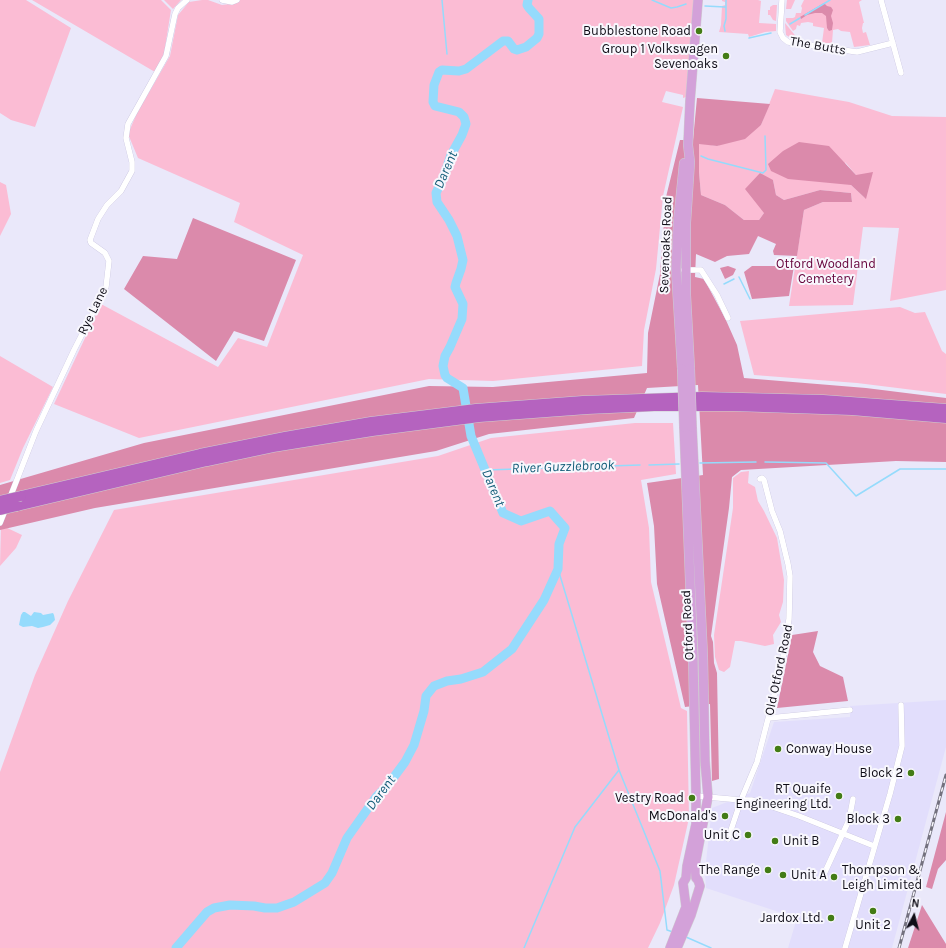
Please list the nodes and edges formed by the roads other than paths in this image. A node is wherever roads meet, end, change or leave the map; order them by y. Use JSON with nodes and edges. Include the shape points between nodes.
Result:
{"nodes":[{"id":1,"x":187,"y":0,"type":"edge"},
{"id":2,"x":222,"y":0,"type":"edge"},
{"id":3,"x":237,"y":0,"type":"edge"},
{"id":4,"x":698,"y":0,"type":"edge"},
{"id":5,"x":782,"y":0,"type":"edge"},
{"id":6,"x":881,"y":0,"type":"edge"},
{"id":7,"x":893,"y":43,"type":"junction"},
{"id":8,"x":901,"y":73,"type":"dead end"},
{"id":9,"x":688,"y":145,"type":"junction"},
{"id":10,"x":676,"y":269,"type":"junction"},
{"id":11,"x":686,"y":270,"type":"junction"},
{"id":12,"x":728,"y":318,"type":"dead end"},
{"id":13,"x":686,"y":369,"type":"junction"},
{"id":14,"x":946,"y":409,"type":"edge"},
{"id":15,"x":494,"y":412,"type":"junction"},
{"id":16,"x":434,"y":418,"type":"junction"},
{"id":17,"x":946,"y":418,"type":"edge"},
{"id":18,"x":688,"y":427,"type":"junction"},
{"id":19,"x":760,"y":479,"type":"dead end"},
{"id":20,"x":0,"y":501,"type":"edge"},
{"id":21,"x":0,"y":510,"type":"edge"},
{"id":22,"x":0,"y":523,"type":"edge"},
{"id":23,"x":902,"y":705,"type":"dead end"},
{"id":24,"x":850,"y":710,"type":"dead end"},
{"id":25,"x":769,"y":718,"type":"junction"},
{"id":26,"x":696,"y":796,"type":"junction"},
{"id":27,"x":708,"y":797,"type":"junction"},
{"id":28,"x":853,"y":799,"type":"dead end"},
{"id":29,"x":741,"y":800,"type":"junction"},
{"id":30,"x":842,"y":834,"type":"junction"},
{"id":31,"x":728,"y":839,"type":"dead end"},
{"id":32,"x":874,"y":846,"type":"junction"},
{"id":33,"x":825,"y":872,"type":"dead end"},
{"id":34,"x":686,"y":878,"type":"junction"},
{"id":35,"x":696,"y":878,"type":"junction"},
{"id":36,"x":684,"y":890,"type":"junction"},
{"id":37,"x":698,"y":891,"type":"junction"},
{"id":38,"x":670,"y":948,"type":"edge"},
{"id":39,"x":677,"y":948,"type":"edge"},
{"id":40,"x":845,"y":948,"type":"edge"}],
"edges":[{"from":1,"to":22,"type":"street","name":"Rye Lane","via":[[175,14],[166,56],[126,129],[132,171],[121,191],[98,219],[90,240],[105,253],[109,261],[106,286],[36,431]]},
{"from":2,"to":3,"type":"street"},
{"from":4,"to":9,"type":"main road","name":"Sevenoaks Road"},
{"from":5,"to":7,"type":"street","name":"The Butts","via":[[780,32],[788,42],[857,52]]},
{"from":6,"to":7,"type":"street"},
{"from":7,"to":8,"type":"street"},
{"from":9,"to":10,"type":"main road","name":"Sevenoaks Road","via":[[683,166]]},
{"from":9,"to":11,"type":"main road","name":"Sevenoaks Road","via":[[690,162]]},
{"from":10,"to":11,"type":"street"},
{"from":10,"to":13,"type":"main road","name":"Sevenoaks Road"},
{"from":11,"to":12,"type":"street","via":[[701,270]]},
{"from":11,"to":13,"type":"main road","name":"Sevenoaks Road"},
{"from":13,"to":18,"type":"main road","name":"Otford Road","bridge":true},
{"from":14,"to":15,"type":"highway","via":[[823,400],[725,397],[616,399]]},
{"from":15,"to":16,"type":"highway"},
{"from":15,"to":17,"type":"highway","via":[[734,406],[852,410]]},
{"from":16,"to":20,"type":"highway","bridge":true,"via":[[345,426],[260,441]]},
{"from":16,"to":21,"type":"highway","bridge":true,"via":[[240,454]]},
{"from":18,"to":26,"type":"main road","name":"Otford Road"},
{"from":18,"to":27,"type":"main road","name":"Otford Road","via":[[695,517]]},
{"from":19,"to":25,"type":"street","name":"Old Otford Road","via":[[765,483],[790,576],[787,641]]},
{"from":23,"to":32,"type":"street","via":[[902,746]]},
{"from":24,"to":25,"type":"street"},
{"from":25,"to":29,"type":"street","name":"Old Otford Road","via":[[758,762]]},
{"from":26,"to":27,"type":"street"},
{"from":26,"to":34,"type":"main road","name":"Otford Road","via":[[696,824]]},
{"from":27,"to":29,"type":"street"},
{"from":27,"to":35,"type":"main road","name":"Otford Road","via":[[695,865]]},
{"from":28,"to":30,"type":"street","via":[[850,820]]},
{"from":29,"to":30,"type":"street","via":[[752,800]]},
{"from":29,"to":31,"type":"street","name":"Old Otford Road"},
{"from":30,"to":32,"type":"street"},
{"from":30,"to":33,"type":"street"},
{"from":32,"to":40,"type":"street"},
{"from":34,"to":35,"type":"main road"},
{"from":34,"to":36,"type":"main road","name":"Otford Road","via":[[683,883]]},
{"from":35,"to":37,"type":"main road","name":"Otford Road","via":[[700,883]]},
{"from":36,"to":37,"type":"main road","via":[[688,894]]},
{"from":36,"to":38,"type":"main road","name":"Otford Road","via":[[686,907]]},
{"from":37,"to":39,"type":"main road","name":"Otford Road"}]}
